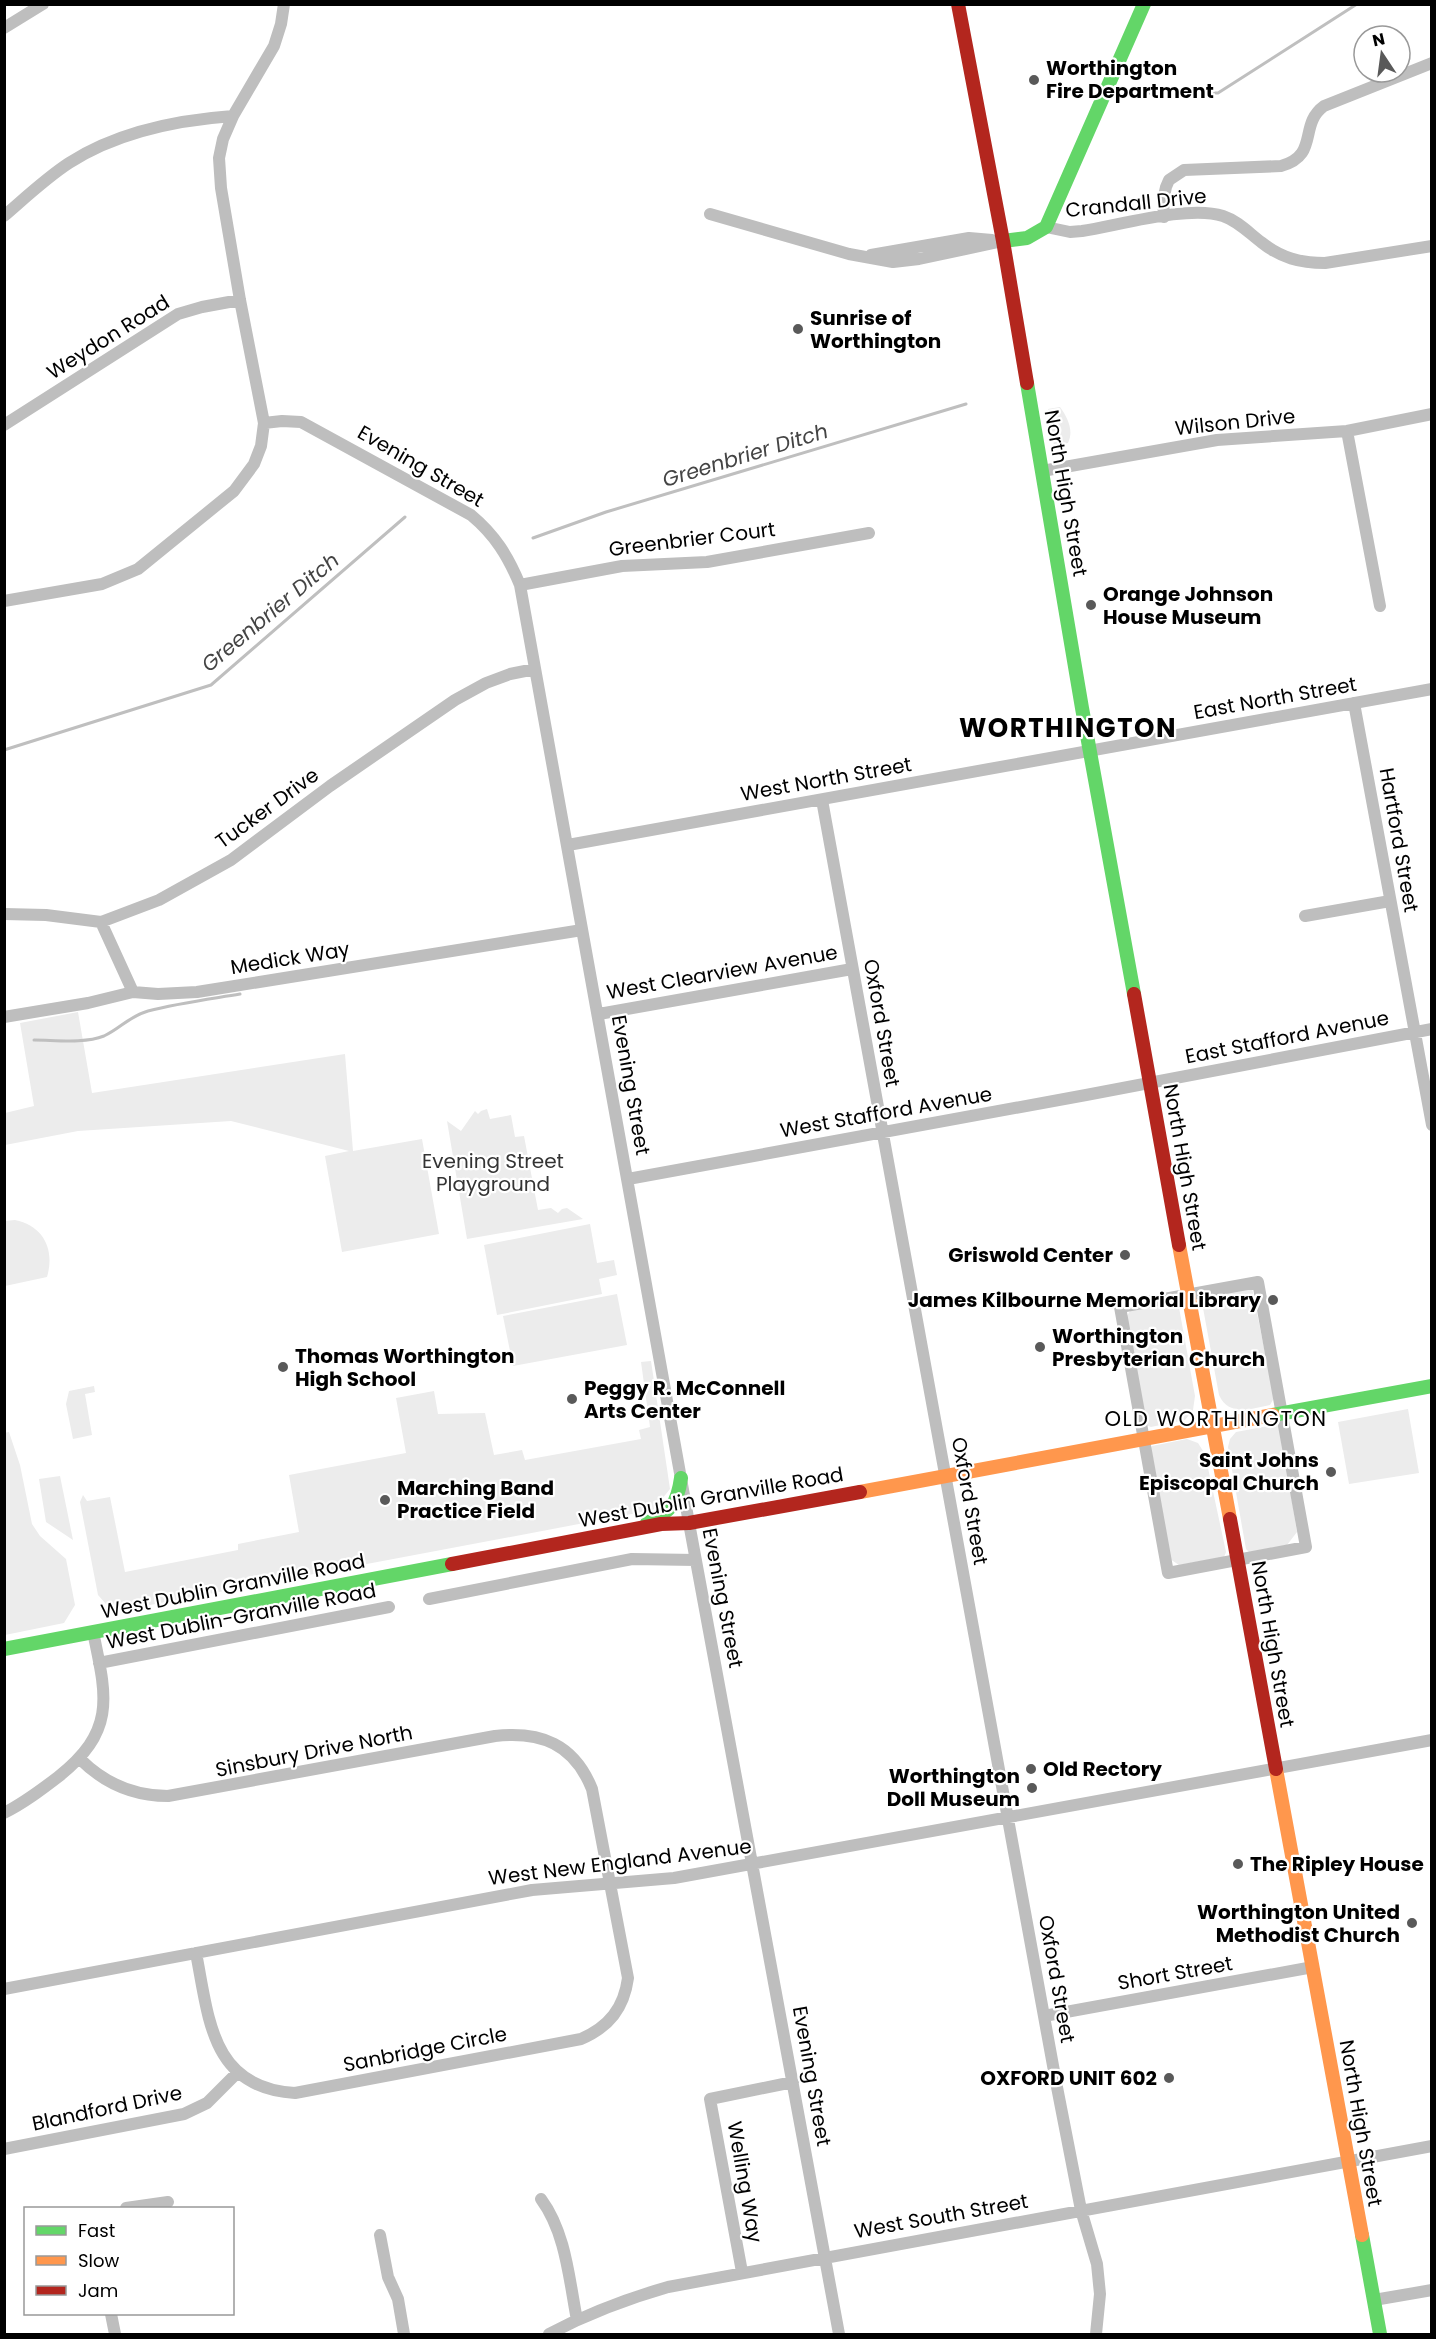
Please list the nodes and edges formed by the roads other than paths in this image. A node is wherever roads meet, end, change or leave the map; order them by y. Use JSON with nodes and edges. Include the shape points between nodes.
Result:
{"nodes":[{"id":1,"x":43,"y":4,"type":"edge"},
{"id":2,"x":284,"y":4,"type":"edge"},
{"id":3,"x":958,"y":4,"type":"edge"},
{"id":4,"x":1144,"y":4,"type":"edge"},
{"id":5,"x":4,"y":28,"type":"edge"},
{"id":6,"x":1431,"y":63,"type":"edge"},
{"id":7,"x":233,"y":117,"type":"junction"},
{"id":8,"x":710,"y":214,"type":"dead end"},
{"id":9,"x":4,"y":216,"type":"edge"},
{"id":10,"x":1164,"y":217,"type":"junction"},
{"id":11,"x":1046,"y":227,"type":"junction"},
{"id":12,"x":1003,"y":241,"type":"junction"},
{"id":13,"x":1431,"y":246,"type":"edge"},
{"id":14,"x":240,"y":300,"type":"junction"},
{"id":15,"x":1431,"y":414,"type":"edge"},
{"id":16,"x":264,"y":423,"type":"junction"},
{"id":17,"x":4,"y":425,"type":"edge"},
{"id":18,"x":1347,"y":431,"type":"junction"},
{"id":19,"x":1042,"y":471,"type":"junction"},
{"id":20,"x":869,"y":533,"type":"dead end"},
{"id":21,"x":520,"y":585,"type":"junction"},
{"id":22,"x":4,"y":601,"type":"edge"},
{"id":23,"x":1380,"y":606,"type":"dead end"},
{"id":24,"x":535,"y":669,"type":"junction"},
{"id":25,"x":1431,"y":689,"type":"edge"},
{"id":26,"x":1354,"y":703,"type":"junction"},
{"id":27,"x":1090,"y":751,"type":"junction"},
{"id":28,"x":822,"y":800,"type":"junction"},
{"id":29,"x":568,"y":845,"type":"junction"},
{"id":30,"x":1390,"y":901,"type":"junction"},
{"id":31,"x":4,"y":914,"type":"edge"},
{"id":32,"x":1305,"y":916,"type":"dead end"},
{"id":33,"x":101,"y":922,"type":"junction"},
{"id":34,"x":582,"y":930,"type":"junction"},
{"id":35,"x":852,"y":969,"type":"junction"},
{"id":36,"x":133,"y":992,"type":"junction"},
{"id":37,"x":599,"y":1014,"type":"junction"},
{"id":38,"x":4,"y":1017,"type":"edge"},
{"id":39,"x":1431,"y":1029,"type":"edge"},
{"id":40,"x":1414,"y":1033,"type":"junction"},
{"id":41,"x":1150,"y":1082,"type":"junction"},
{"id":42,"x":1431,"y":1125,"type":"edge"},
{"id":43,"x":882,"y":1133,"type":"junction"},
{"id":44,"x":628,"y":1179,"type":"junction"},
{"id":45,"x":1188,"y":1294,"type":"junction"},
{"id":46,"x":1431,"y":1386,"type":"edge"},
{"id":47,"x":1282,"y":1413,"type":"junction"},
{"id":48,"x":1212,"y":1425,"type":"junction"},
{"id":49,"x":1143,"y":1438,"type":"junction"},
{"id":50,"x":945,"y":1475,"type":"junction"},
{"id":51,"x":681,"y":1478,"type":"junction"},
{"id":52,"x":689,"y":1523,"type":"junction"},
{"id":53,"x":636,"y":1529,"type":"junction"},
{"id":54,"x":696,"y":1560,"type":"junction"},
{"id":55,"x":1238,"y":1560,"type":"junction"},
{"id":56,"x":429,"y":1599,"type":"dead end"},
{"id":57,"x":389,"y":1607,"type":"dead end"},
{"id":58,"x":93,"y":1632,"type":"junction"},
{"id":59,"x":4,"y":1649,"type":"edge"},
{"id":60,"x":99,"y":1663,"type":"junction"},
{"id":61,"x":1431,"y":1740,"type":"edge"},
{"id":62,"x":80,"y":1759,"type":"junction"},
{"id":63,"x":1276,"y":1768,"type":"junction"},
{"id":64,"x":4,"y":1813,"type":"edge"},
{"id":65,"x":1008,"y":1817,"type":"junction"},
{"id":66,"x":753,"y":1864,"type":"junction"},
{"id":67,"x":611,"y":1884,"type":"junction"},
{"id":68,"x":196,"y":1953,"type":"junction"},
{"id":69,"x":1313,"y":1967,"type":"junction"},
{"id":70,"x":4,"y":1989,"type":"edge"},
{"id":71,"x":1044,"y":2016,"type":"junction"},
{"id":72,"x":238,"y":2072,"type":"junction"},
{"id":73,"x":793,"y":2082,"type":"junction"},
{"id":74,"x":1431,"y":2146,"type":"edge"},
{"id":75,"x":4,"y":2149,"type":"edge"},
{"id":76,"x":1348,"y":2161,"type":"junction"},
{"id":77,"x":541,"y":2199,"type":"dead end"},
{"id":78,"x":168,"y":2202,"type":"dead end"},
{"id":79,"x":133,"y":2207,"type":"edge"},
{"id":80,"x":1080,"y":2210,"type":"junction"},
{"id":81,"x":380,"y":2235,"type":"dead end"},
{"id":82,"x":825,"y":2257,"type":"junction"},
{"id":83,"x":742,"y":2272,"type":"junction"},
{"id":84,"x":1431,"y":2289,"type":"edge"},
{"id":85,"x":1374,"y":2300,"type":"junction"},
{"id":86,"x":111,"y":2315,"type":"edge"},
{"id":87,"x":577,"y":2320,"type":"junction"},
{"id":88,"x":114,"y":2334,"type":"edge"},
{"id":89,"x":404,"y":2334,"type":"edge"},
{"id":90,"x":549,"y":2334,"type":"edge"},
{"id":91,"x":839,"y":2334,"type":"edge"},
{"id":92,"x":1096,"y":2334,"type":"edge"},
{"id":93,"x":1380,"y":2334,"type":"edge"}],
"edges":[{"from":1,"to":5,"type":"street"},
{"from":2,"to":7,"type":"street","via":[[274,46]]},
{"from":3,"to":12,"type":"main road","name":"North High Street"},
{"from":4,"to":11,"type":"main road"},
{"from":6,"to":10,"type":"street","via":[[1324,106],[1312,118],[1303,153],[1290,164],[1184,170],[1169,180],[1166,187]]},
{"from":7,"to":9,"type":"street","via":[[159,127],[104,144],[69,163]]},
{"from":7,"to":14,"type":"street","via":[[223,139],[219,166]]},
{"from":8,"to":12,"type":"street","via":[[849,254],[893,262]]},
{"from":10,"to":11,"type":"street","name":"Crandall Drive","via":[[1082,231]]},
{"from":10,"to":13,"type":"street","name":"Crandall Drive","via":[[1201,213],[1223,216],[1277,254],[1299,262],[1325,263]]},
{"from":11,"to":12,"type":"main road","via":[[1027,238]]},
{"from":12,"to":19,"type":"main road","name":"North High Street"},
{"from":14,"to":16,"type":"street"},
{"from":14,"to":17,"type":"street","name":"Weydon Road","via":[[178,314]]},
{"from":15,"to":18,"type":"street","name":"Wilson Drive"},
{"from":16,"to":21,"type":"street","name":"Evening Street","via":[[301,422],[471,515],[500,544]]},
{"from":16,"to":22,"type":"street","via":[[261,446],[246,478],[138,569],[102,584]]},
{"from":18,"to":19,"type":"street","name":"Wilson Drive","via":[[1217,440]]},
{"from":18,"to":23,"type":"street"},
{"from":19,"to":27,"type":"main road","name":"North High Street"},
{"from":20,"to":21,"type":"street","name":"Greenbrier Court","via":[[707,562],[622,566]]},
{"from":21,"to":24,"type":"street","name":"Evening Street"},
{"from":24,"to":29,"type":"street","name":"Evening Street"},
{"from":24,"to":33,"type":"street","name":"Tucker Drive","via":[[510,674],[454,700],[231,860],[159,900]]},
{"from":25,"to":26,"type":"street","name":"East North Street"},
{"from":26,"to":27,"type":"street","name":"East North Street"},
{"from":26,"to":30,"type":"street","name":"Hartford Street"},
{"from":27,"to":28,"type":"street","name":"West North Street"},
{"from":27,"to":41,"type":"main road","name":"North High Street"},
{"from":28,"to":29,"type":"street","name":"West North Street"},
{"from":28,"to":35,"type":"street","name":"Oxford Street"},
{"from":29,"to":34,"type":"street","name":"Evening Street"},
{"from":30,"to":32,"type":"street"},
{"from":30,"to":40,"type":"street","name":"Hartford Street"},
{"from":31,"to":33,"type":"street","name":"Tucker Drive"},
{"from":33,"to":36,"type":"street"},
{"from":34,"to":36,"type":"street","name":"Medick Way","via":[[197,992]]},
{"from":34,"to":37,"type":"street","name":"Evening Street"},
{"from":35,"to":37,"type":"street","name":"West Clearview Avenue"},
{"from":35,"to":43,"type":"street","name":"Oxford Street"},
{"from":36,"to":38,"type":"street","name":"Medick Way","via":[[88,1004]]},
{"from":37,"to":44,"type":"street","name":"Evening Street"},
{"from":39,"to":40,"type":"street","name":"East Stafford Avenue"},
{"from":40,"to":41,"type":"street","name":"East Stafford Avenue"},
{"from":40,"to":42,"type":"street","name":"Hartford Street"},
{"from":41,"to":43,"type":"street","name":"West Stafford Avenue"},
{"from":41,"to":45,"type":"main road","name":"North High Street"},
{"from":43,"to":44,"type":"street","name":"West Stafford Avenue"},
{"from":43,"to":50,"type":"street","name":"Oxford Street"},
{"from":44,"to":51,"type":"street","name":"Evening Street"},
{"from":45,"to":47,"type":"street","via":[[1258,1282]]},
{"from":45,"to":48,"type":"main road","name":"North High Street"},
{"from":45,"to":49,"type":"street","via":[[1120,1306]]},
{"from":46,"to":47,"type":"main road","name":"West Dublin Granville Road"},
{"from":47,"to":48,"type":"main road","name":"West Dublin Granville Road"},
{"from":47,"to":55,"type":"street","via":[[1306,1547]]},
{"from":48,"to":49,"type":"main road","name":"West Dublin Granville Road"},
{"from":48,"to":55,"type":"main road","name":"North High Street"},
{"from":49,"to":50,"type":"main road","name":"West Dublin Granville Road"},
{"from":49,"to":55,"type":"street","via":[[1168,1573]]},
{"from":50,"to":52,"type":"main road","name":"West Dublin Granville Road"},
{"from":50,"to":65,"type":"street","name":"Oxford Street"},
{"from":51,"to":52,"type":"street","name":"Evening Street"},
{"from":51,"to":53,"type":"main road","via":[[673,1508]]},
{"from":52,"to":53,"type":"main road","name":"West Dublin Granville Road"},
{"from":52,"to":54,"type":"street","name":"Evening Street"},
{"from":53,"to":58,"type":"main road","name":"West Dublin Granville Road"},
{"from":54,"to":56,"type":"street","via":[[632,1559]]},
{"from":54,"to":66,"type":"street","name":"Evening Street"},
{"from":55,"to":63,"type":"main road","name":"North High Street"},
{"from":57,"to":60,"type":"street","name":"West Dublin-Granville Road"},
{"from":58,"to":59,"type":"main road","name":"West Dublin Granville Road"},
{"from":58,"to":60,"type":"street"},
{"from":60,"to":62,"type":"street","via":[[102,1714],[95,1738]]},
{"from":61,"to":63,"type":"street","name":"West New England Avenue"},
{"from":62,"to":64,"type":"street"},
{"from":62,"to":67,"type":"street","name":"Sinsbury Drive North","via":[[119,1788],[168,1797],[495,1736],[531,1735],[562,1748],[582,1768],[592,1789]]},
{"from":63,"to":65,"type":"street","name":"West New England Avenue"},
{"from":63,"to":69,"type":"main road","name":"North High Street"},
{"from":65,"to":66,"type":"street","name":"West New England Avenue"},
{"from":65,"to":71,"type":"street","name":"Oxford Street"},
{"from":66,"to":67,"type":"street","name":"West New England Avenue"},
{"from":66,"to":73,"type":"street","name":"Evening Street"},
{"from":67,"to":68,"type":"street","name":"West New England Avenue","via":[[532,1890]]},
{"from":67,"to":72,"type":"street","name":"Sanbridge Circle","via":[[628,1978],[616,2013],[595,2033],[581,2039],[305,2093],[270,2089]]},
{"from":68,"to":70,"type":"street","name":"West New England Avenue"},
{"from":68,"to":72,"type":"street","via":[[211,2030],[226,2060]]},
{"from":69,"to":71,"type":"street","name":"Short Street"},
{"from":69,"to":76,"type":"main road","name":"North High Street"},
{"from":71,"to":80,"type":"street","name":"Oxford Street"},
{"from":72,"to":75,"type":"street","name":"Blandford Drive","via":[[207,2103],[184,2114]]},
{"from":73,"to":82,"type":"street","name":"Evening Street"},
{"from":73,"to":83,"type":"street","name":"Welling Way","via":[[710,2099]]},
{"from":74,"to":76,"type":"street","name":"West South Street"},
{"from":76,"to":80,"type":"street","name":"West South Street"},
{"from":76,"to":85,"type":"main road","name":"North High Street"},
{"from":77,"to":87,"type":"street","via":[[558,2228]]},
{"from":78,"to":79,"type":"street"},
{"from":80,"to":82,"type":"street","name":"West South Street"},
{"from":80,"to":92,"type":"street","name":"Oxford Street","via":[[1097,2264],[1100,2294]]},
{"from":81,"to":89,"type":"street"},
{"from":82,"to":83,"type":"street","name":"West South Street"},
{"from":82,"to":91,"type":"street","name":"Evening Street"},
{"from":83,"to":87,"type":"street","name":"West South Street","via":[[668,2287]]},
{"from":84,"to":85,"type":"street"},
{"from":85,"to":93,"type":"main road","name":"North High Street"},
{"from":86,"to":88,"type":"street"},
{"from":87,"to":90,"type":"street","name":"West South Street"}]}
